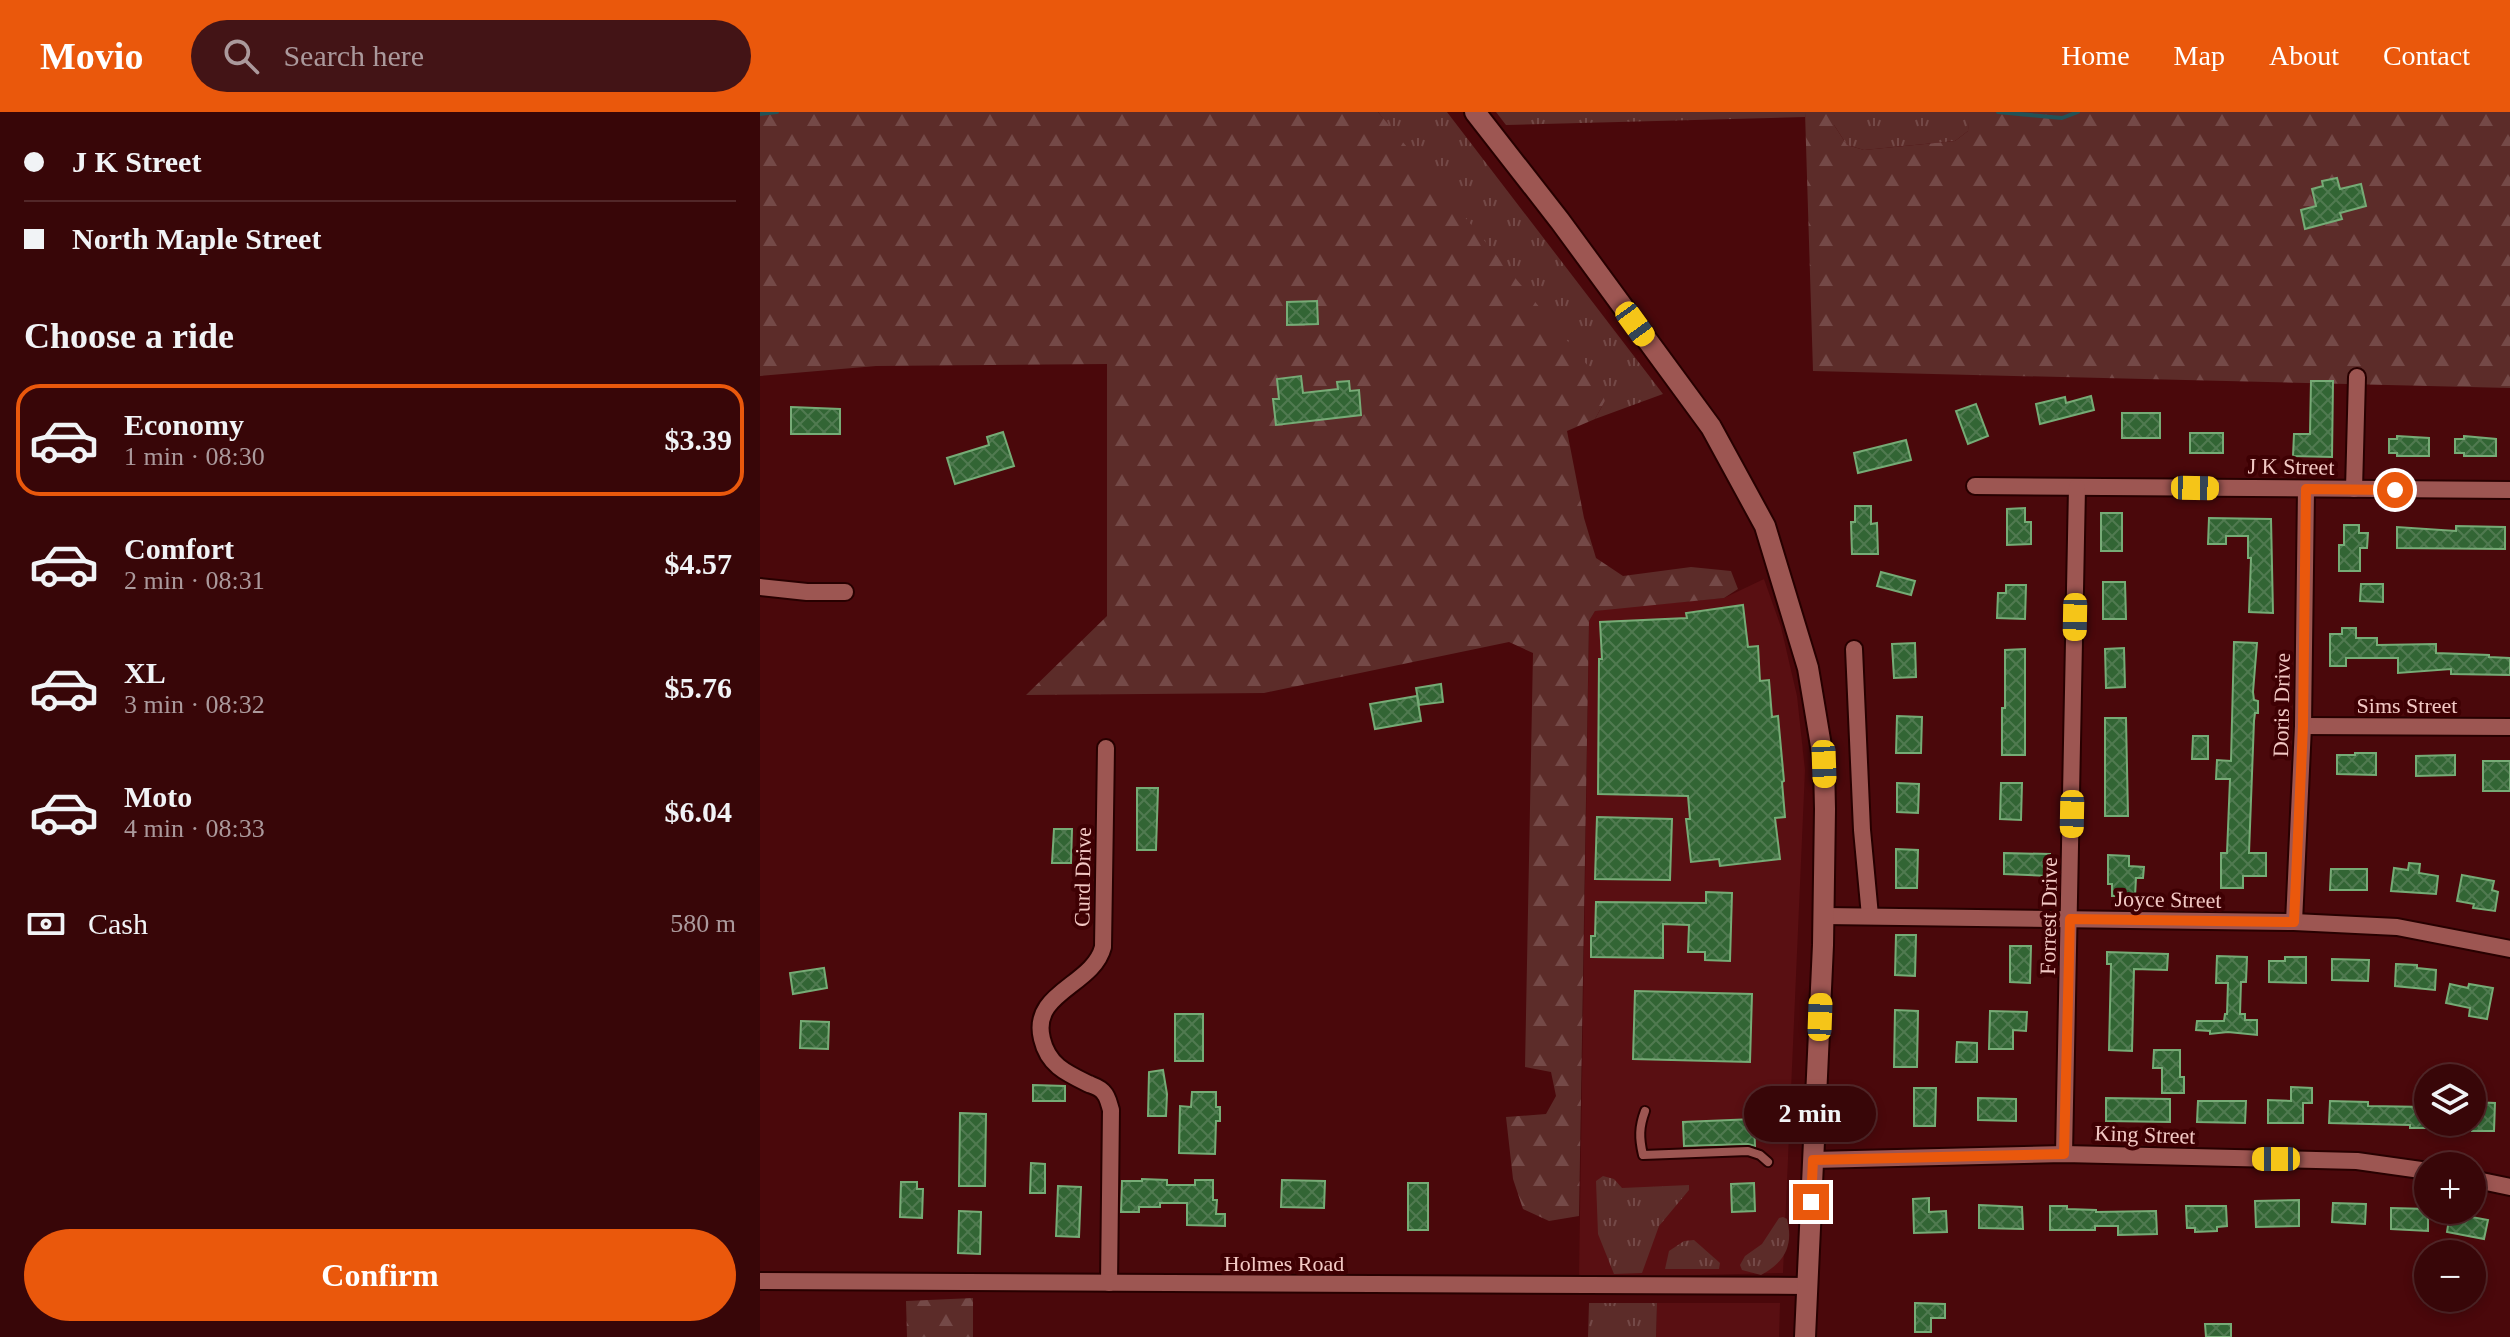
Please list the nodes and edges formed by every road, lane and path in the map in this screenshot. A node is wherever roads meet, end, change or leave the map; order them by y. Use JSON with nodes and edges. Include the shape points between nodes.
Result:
{"nodes":[{"id":1,"x":1475,"y":112,"type":"edge"},
{"id":2,"x":2357,"y":377,"type":"dead end"},
{"id":3,"x":1975,"y":486,"type":"dead end"},
{"id":4,"x":2077,"y":487,"type":"junction"},
{"id":5,"x":2306,"y":489,"type":"junction"},
{"id":6,"x":2354,"y":489,"type":"junction"},
{"id":7,"x":2510,"y":490,"type":"edge"},
{"id":8,"x":760,"y":587,"type":"edge"},
{"id":9,"x":845,"y":592,"type":"dead end"},
{"id":10,"x":1854,"y":649,"type":"dead end"},
{"id":11,"x":2303,"y":726,"type":"junction"},
{"id":12,"x":2510,"y":727,"type":"edge"},
{"id":13,"x":1106,"y":748,"type":"dead end"},
{"id":14,"x":1824,"y":916,"type":"junction"},
{"id":15,"x":1870,"y":916,"type":"junction"},
{"id":16,"x":2070,"y":919,"type":"junction"},
{"id":17,"x":2294,"y":922,"type":"junction"},
{"id":18,"x":2510,"y":949,"type":"edge"},
{"id":19,"x":1645,"y":1111,"type":"dead end"},
{"id":20,"x":2064,"y":1154,"type":"junction"},
{"id":21,"x":1813,"y":1160,"type":"junction"},
{"id":22,"x":1768,"y":1162,"type":"dead end"},
{"id":23,"x":2414,"y":1169,"type":"edge"},
{"id":24,"x":2486,"y":1182,"type":"edge"},
{"id":25,"x":2510,"y":1187,"type":"edge"},
{"id":26,"x":760,"y":1281,"type":"edge"},
{"id":27,"x":1109,"y":1283,"type":"junction"},
{"id":28,"x":1807,"y":1286,"type":"junction"},
{"id":29,"x":1805,"y":1337,"type":"edge"}],
"edges":[{"from":1,"to":14,"type":"main road","via":[[1711,427],[1765,526],[1808,668],[1824,764]]},
{"from":2,"to":6,"type":"street"},
{"from":3,"to":4,"type":"street","name":"J K Street"},
{"from":4,"to":5,"type":"street","name":"J K Street"},
{"from":4,"to":16,"type":"street","name":"Forrest Drive"},
{"from":5,"to":6,"type":"street","name":"J K Street"},
{"from":5,"to":11,"type":"street","name":"Doris Drive"},
{"from":6,"to":7,"type":"street","name":"J K Street"},
{"from":8,"to":9,"type":"street"},
{"from":10,"to":15,"type":"street"},
{"from":11,"to":12,"type":"street","name":"Sims Street"},
{"from":11,"to":17,"type":"street","name":"Doris Drive"},
{"from":13,"to":27,"type":"street","name":"Curd Drive","via":[[1103,947],[1095,963],[1051,1000],[1041,1032],[1054,1065],[1104,1091],[1111,1110]]},
{"from":14,"to":15,"type":"street","name":"Joyce Street"},
{"from":14,"to":21,"type":"main road"},
{"from":15,"to":16,"type":"street","name":"Joyce Street"},
{"from":16,"to":17,"type":"street","name":"Joyce Street"},
{"from":16,"to":20,"type":"street","name":"Forrest Drive"},
{"from":17,"to":18,"type":"street","name":"Joyce Street","via":[[2402,927]]},
{"from":19,"to":22,"type":"lane","via":[[1639,1138],[1643,1155],[1748,1151]]},
{"from":20,"to":21,"type":"street","name":"King Street"},
{"from":20,"to":23,"type":"street","name":"King Street","via":[[2357,1161]]},
{"from":21,"to":28,"type":"main road"},
{"from":24,"to":25,"type":"street"},
{"from":26,"to":27,"type":"street","name":"Holmes Road"},
{"from":27,"to":28,"type":"street","name":"Holmes Road"},
{"from":28,"to":29,"type":"main road"}]}
